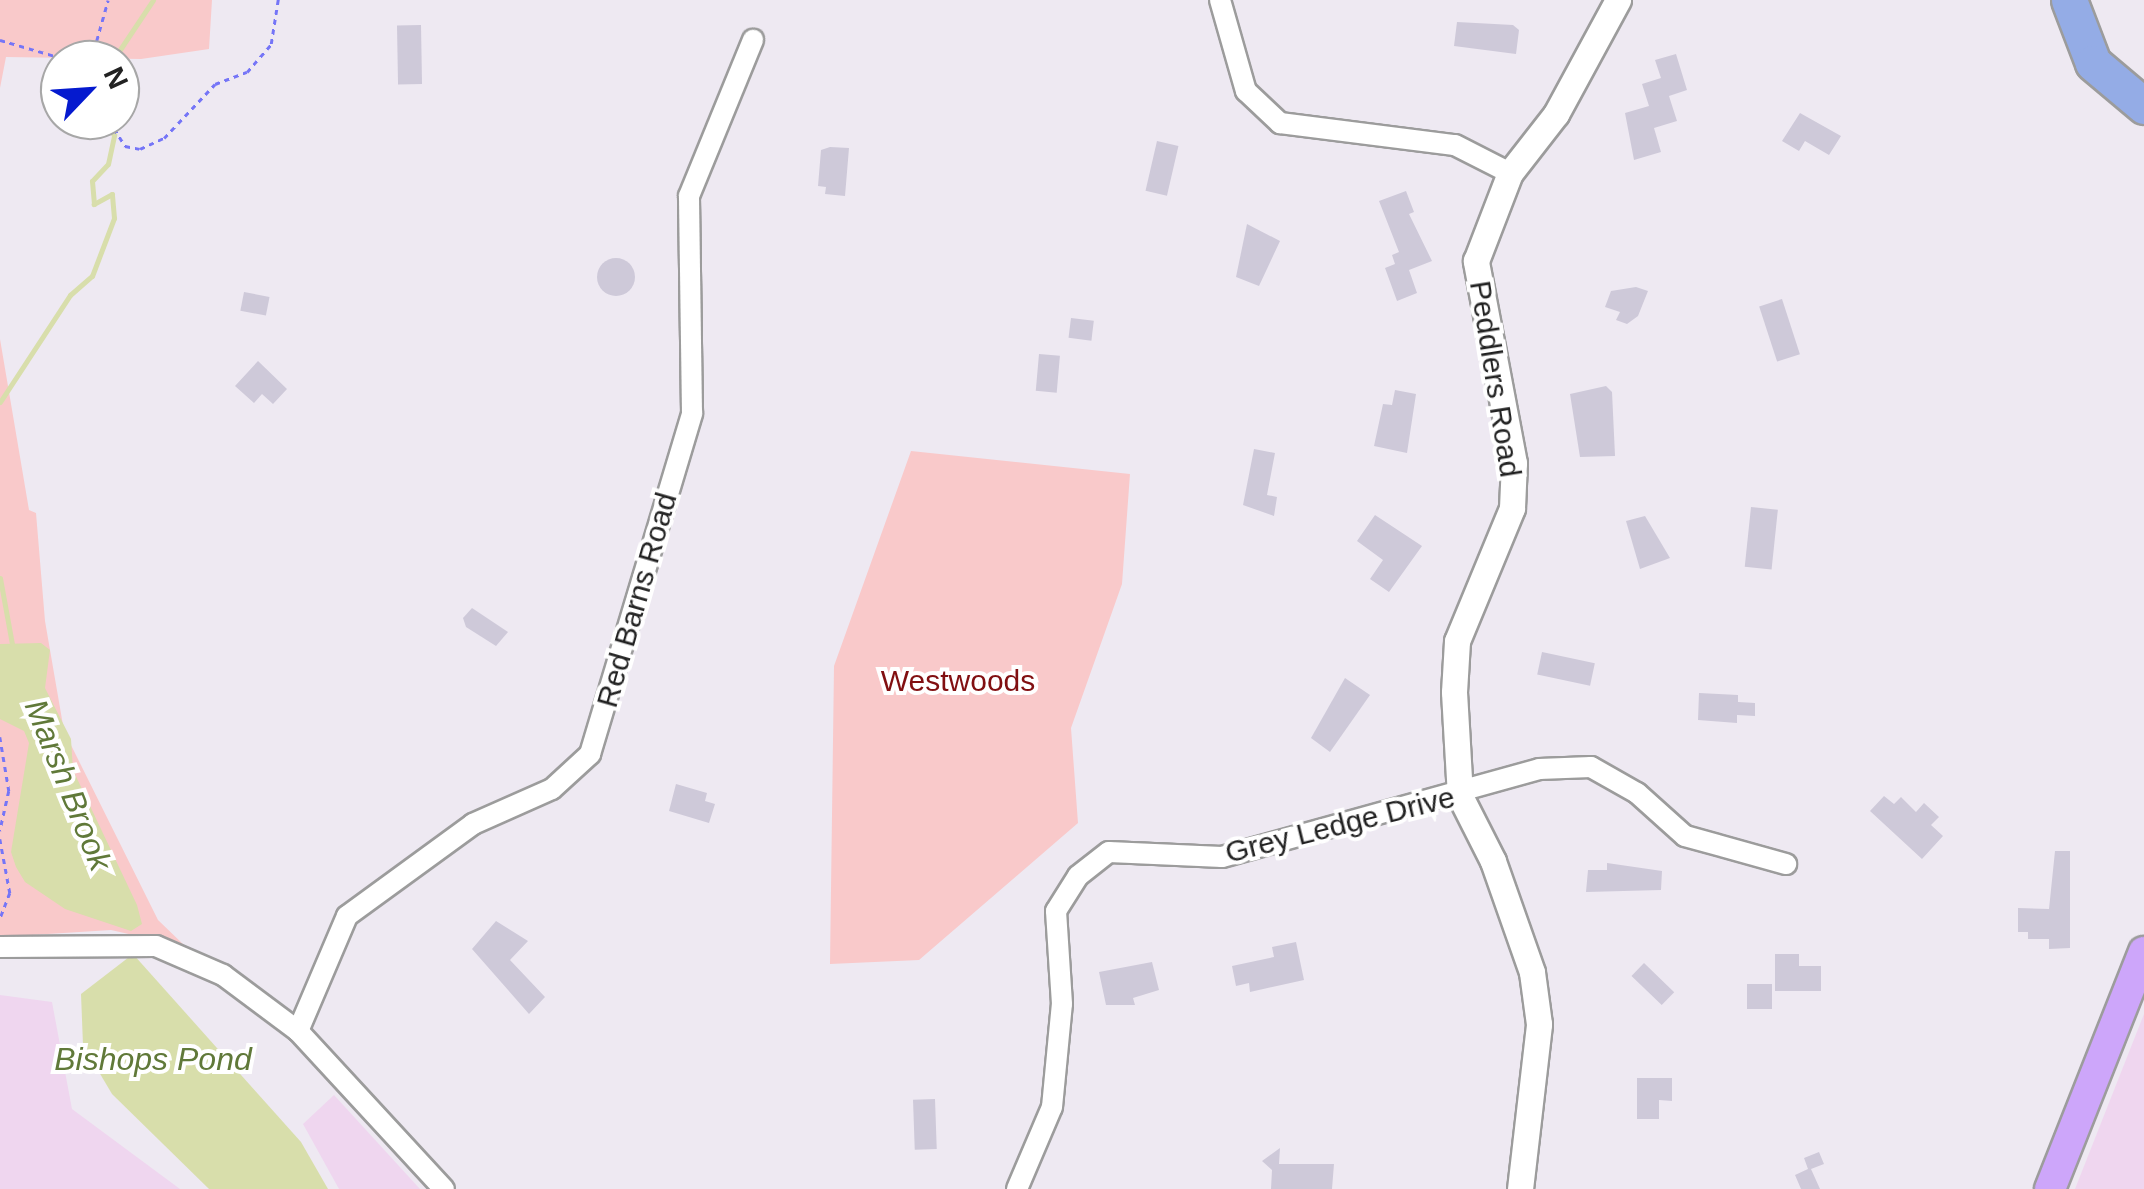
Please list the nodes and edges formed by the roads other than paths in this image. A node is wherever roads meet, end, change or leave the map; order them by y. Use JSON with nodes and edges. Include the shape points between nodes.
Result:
{"nodes":[{"id":1,"x":1220,"y":0,"type":"edge"},
{"id":2,"x":1618,"y":0,"type":"edge"},
{"id":3,"x":2069,"y":0,"type":"edge"},
{"id":4,"x":2088,"y":0,"type":"edge"},
{"id":5,"x":753,"y":40,"type":"dead end"},
{"id":6,"x":2144,"y":86,"type":"edge"},
{"id":7,"x":2144,"y":106,"type":"edge"},
{"id":8,"x":1510,"y":173,"type":"junction"},
{"id":9,"x":1460,"y":796,"type":"junction"},
{"id":10,"x":1786,"y":864,"type":"dead end"},
{"id":11,"x":0,"y":947,"type":"edge"},
{"id":12,"x":2144,"y":952,"type":"edge"},
{"id":13,"x":298,"y":1031,"type":"junction"},
{"id":14,"x":444,"y":1189,"type":"edge"},
{"id":15,"x":1017,"y":1189,"type":"edge"},
{"id":16,"x":1520,"y":1189,"type":"edge"},
{"id":17,"x":2050,"y":1189,"type":"edge"}],
"edges":[{"from":1,"to":8,"type":"street","via":[[1246,91],[1280,123],[1456,145]]},
{"from":2,"to":8,"type":"street","name":"Peddlers Road","via":[[1556,114]]},
{"from":3,"to":7,"type":"highway","via":[[2093,63]]},
{"from":4,"to":6,"type":"highway","via":[[2110,56]]},
{"from":5,"to":13,"type":"street","name":"Red Barns Road","via":[[689,196],[692,413],[590,754],[552,788],[473,824],[347,916]]},
{"from":8,"to":9,"type":"street","name":"Peddlers Road","via":[[1476,261],[1514,463],[1512,508],[1457,641]]},
{"from":9,"to":10,"type":"street","name":"Grey Ledge Drive","via":[[1539,769],[1592,767],[1637,792],[1685,836]]},
{"from":9,"to":15,"type":"street","name":"Grey Ledge Drive","via":[[1222,858],[1109,852],[1078,876],[1056,911],[1062,1004],[1052,1107]]},
{"from":9,"to":16,"type":"street","name":"Peddlers Road","via":[[1494,860],[1532,972],[1539,1024]]},
{"from":11,"to":13,"type":"street","via":[[156,946],[223,975]]},
{"from":12,"to":17,"type":"main road"},
{"from":13,"to":14,"type":"street"}]}
